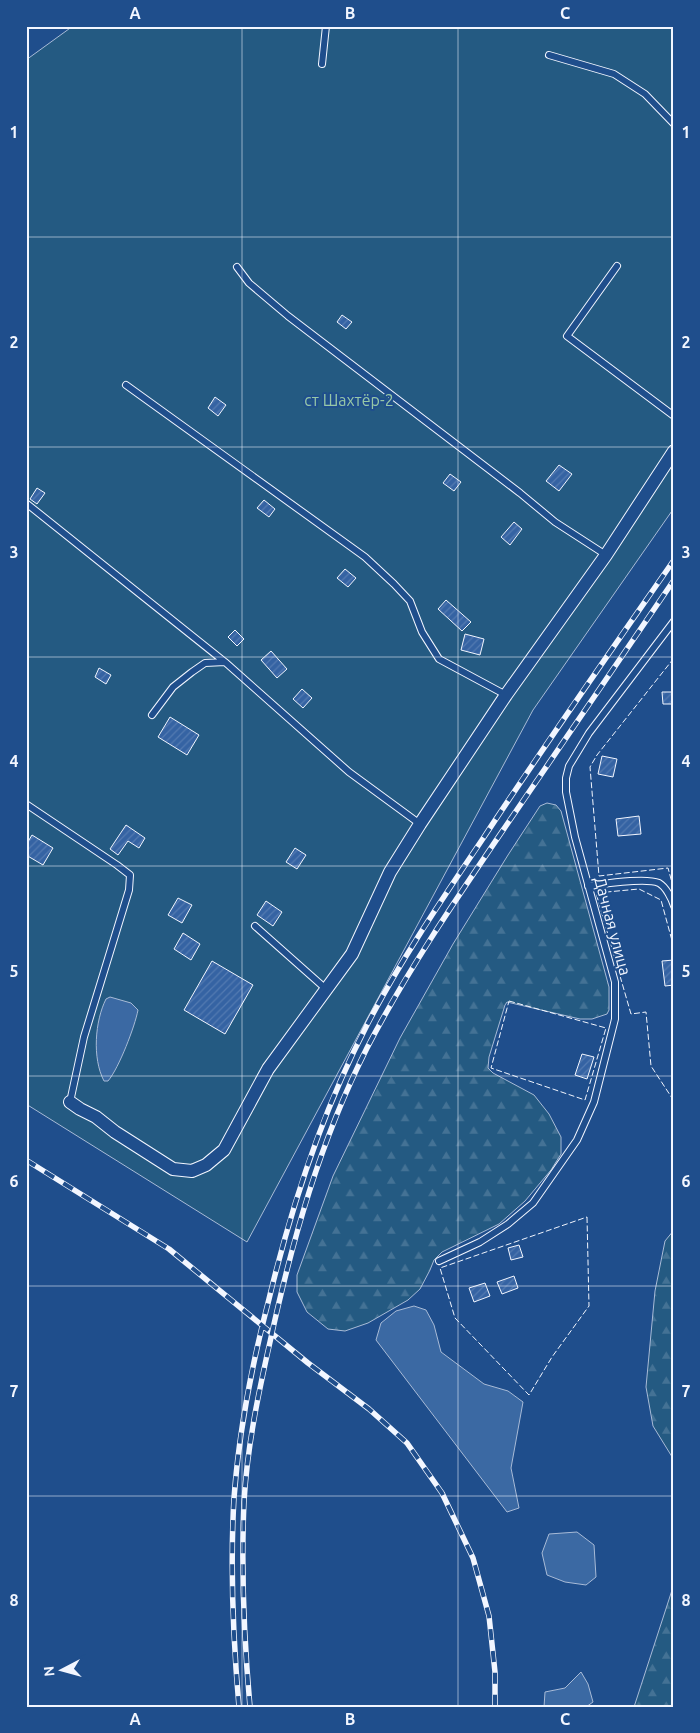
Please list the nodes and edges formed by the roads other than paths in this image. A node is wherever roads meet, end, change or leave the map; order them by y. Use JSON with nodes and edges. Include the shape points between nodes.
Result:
{"nodes":[{"id":1,"x":326,"y":26,"type":"edge"},
{"id":2,"x":549,"y":55,"type":"dead end"},
{"id":3,"x":322,"y":64,"type":"dead end"},
{"id":4,"x":674,"y":124,"type":"edge"},
{"id":5,"x":617,"y":266,"type":"dead end"},
{"id":6,"x":237,"y":267,"type":"dead end"},
{"id":7,"x":126,"y":385,"type":"dead end"},
{"id":8,"x":674,"y":416,"type":"edge"},
{"id":9,"x":674,"y":451,"type":"edge"},
{"id":10,"x":26,"y":503,"type":"edge"},
{"id":11,"x":606,"y":555,"type":"junction"},
{"id":12,"x":674,"y":621,"type":"edge"},
{"id":13,"x":225,"y":662,"type":"junction"},
{"id":14,"x":506,"y":695,"type":"junction"},
{"id":15,"x":152,"y":715,"type":"dead end"},
{"id":16,"x":26,"y":804,"type":"edge"},
{"id":17,"x":420,"y":824,"type":"junction"},
{"id":18,"x":588,"y":886,"type":"junction"},
{"id":19,"x":674,"y":906,"type":"edge"},
{"id":20,"x":255,"y":926,"type":"dead end"},
{"id":21,"x":326,"y":989,"type":"junction"},
{"id":22,"x":70,"y":1102,"type":"joint"},
{"id":23,"x":439,"y":1261,"type":"dead end"}],
"edges":[{"from":1,"to":3,"type":"lane"},
{"from":2,"to":4,"type":"lane","via":[[614,74],[645,94]]},
{"from":5,"to":8,"type":"lane","via":[[567,336]]},
{"from":6,"to":11,"type":"lane","via":[[249,283],[288,316],[555,522]]},
{"from":7,"to":14,"type":"lane","via":[[365,557],[410,601],[422,632],[440,659]]},
{"from":9,"to":11,"type":"street"},
{"from":10,"to":13,"type":"lane"},
{"from":11,"to":14,"type":"street"},
{"from":12,"to":18,"type":"lane","name":"Дачная улица","via":[[589,733],[569,766],[566,792]]},
{"from":13,"to":15,"type":"lane","via":[[205,663],[192,672],[173,686]]},
{"from":13,"to":17,"type":"lane","via":[[350,772]]},
{"from":14,"to":17,"type":"street"},
{"from":16,"to":22,"type":"lane","via":[[130,875],[129,890],[84,1036]]},
{"from":17,"to":21,"type":"street","via":[[390,872],[352,954]]},
{"from":18,"to":19,"type":"lane","via":[[644,881],[660,884]]},
{"from":18,"to":23,"type":"lane","name":"Дачная улица","via":[[615,982],[616,998],[615,1018],[594,1102],[577,1140],[533,1203],[480,1242]]},
{"from":20,"to":21,"type":"lane"},
{"from":21,"to":22,"type":"street","via":[[268,1069],[224,1150],[206,1165],[192,1170],[173,1169]]}]}
